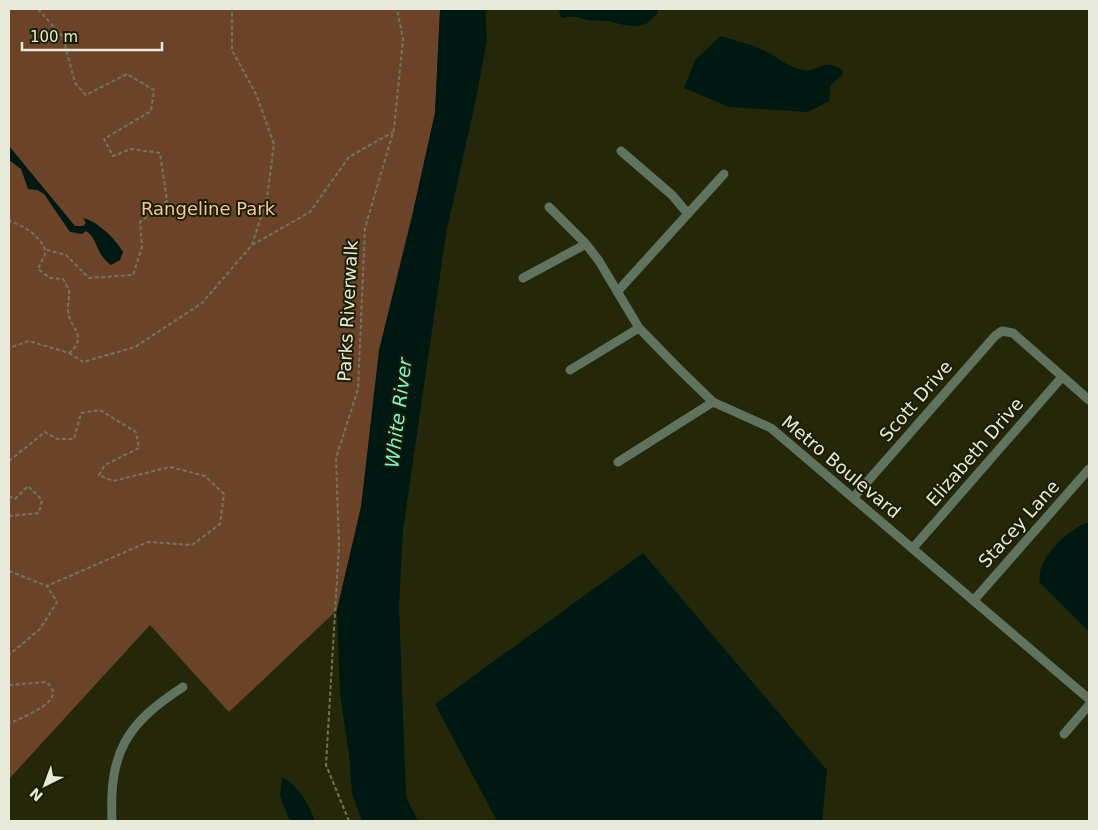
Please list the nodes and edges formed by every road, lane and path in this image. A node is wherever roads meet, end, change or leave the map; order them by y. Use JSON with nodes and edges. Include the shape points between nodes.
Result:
{"nodes":[{"id":1,"x":38,"y":9,"type":"edge"},
{"id":2,"x":232,"y":9,"type":"edge"},
{"id":3,"x":397,"y":9,"type":"edge"},
{"id":4,"x":393,"y":132,"type":"junction"},
{"id":5,"x":621,"y":151,"type":"dead end"},
{"id":6,"x":724,"y":174,"type":"dead end"},
{"id":7,"x":549,"y":207,"type":"dead end"},
{"id":8,"x":688,"y":214,"type":"junction"},
{"id":9,"x":9,"y":219,"type":"edge"},
{"id":10,"x":586,"y":244,"type":"junction"},
{"id":11,"x":252,"y":245,"type":"junction"},
{"id":12,"x":44,"y":249,"type":"junction"},
{"id":13,"x":523,"y":278,"type":"dead end"},
{"id":14,"x":617,"y":292,"type":"junction"},
{"id":15,"x":639,"y":328,"type":"junction"},
{"id":16,"x":9,"y":348,"type":"edge"},
{"id":17,"x":69,"y":353,"type":"junction"},
{"id":18,"x":570,"y":370,"type":"dead end"},
{"id":19,"x":1062,"y":377,"type":"junction"},
{"id":20,"x":1089,"y":400,"type":"edge"},
{"id":21,"x":713,"y":402,"type":"junction"},
{"id":22,"x":9,"y":460,"type":"edge"},
{"id":23,"x":618,"y":462,"type":"dead end"},
{"id":24,"x":1089,"y":469,"type":"edge"},
{"id":25,"x":9,"y":496,"type":"edge"},
{"id":26,"x":853,"y":498,"type":"junction"},
{"id":27,"x":9,"y":516,"type":"edge"},
{"id":28,"x":913,"y":548,"type":"junction"},
{"id":29,"x":9,"y":571,"type":"edge"},
{"id":30,"x":47,"y":586,"type":"junction"},
{"id":31,"x":974,"y":600,"type":"junction"},
{"id":32,"x":9,"y":655,"type":"edge"},
{"id":33,"x":9,"y":685,"type":"edge"},
{"id":34,"x":182,"y":687,"type":"dead end"},
{"id":35,"x":1089,"y":699,"type":"edge"},
{"id":36,"x":1089,"y":705,"type":"edge"},
{"id":37,"x":9,"y":724,"type":"edge"},
{"id":38,"x":1064,"y":734,"type":"dead end"},
{"id":39,"x":112,"y":821,"type":"edge"},
{"id":40,"x":349,"y":821,"type":"edge"}],
"edges":[{"from":1,"to":12,"type":"path","via":[[62,37],[75,83],[86,95],[127,74],[154,90],[151,111],[104,139],[113,156],[131,149],[160,153],[166,201],[140,222],[142,247],[133,275],[89,278],[66,255]]},
{"from":2,"to":11,"type":"path","via":[[232,50],[256,94],[274,144],[267,198]]},
{"from":3,"to":4,"type":"path","name":"Parks Riverwalk","via":[[402,38]]},
{"from":4,"to":11,"type":"path","via":[[349,157],[310,212]]},
{"from":4,"to":40,"type":"path","name":"Parks Riverwalk","via":[[365,228],[358,389],[336,458],[339,545],[326,765]]},
{"from":5,"to":8,"type":"street","via":[[672,195]]},
{"from":6,"to":8,"type":"street"},
{"from":7,"to":10,"type":"street","name":"Metro Boulevard"},
{"from":8,"to":14,"type":"street"},
{"from":9,"to":12,"type":"path","via":[[25,226]]},
{"from":10,"to":13,"type":"street"},
{"from":10,"to":14,"type":"street","name":"Metro Boulevard"},
{"from":11,"to":17,"type":"path","via":[[202,304],[135,347],[83,362]]},
{"from":12,"to":17,"type":"path","via":[[46,252],[38,269],[50,278],[63,279],[71,293],[68,311],[78,335],[76,347]]},
{"from":14,"to":15,"type":"street","name":"Metro Boulevard"},
{"from":15,"to":18,"type":"street"},
{"from":15,"to":21,"type":"street","name":"Metro Boulevard"},
{"from":16,"to":17,"type":"path","via":[[29,341]]},
{"from":19,"to":20,"type":"street"},
{"from":19,"to":26,"type":"street","name":"Scott Drive","via":[[1013,333],[1008,331],[995,336]]},
{"from":19,"to":28,"type":"street","name":"Elizabeth Drive"},
{"from":21,"to":23,"type":"street"},
{"from":21,"to":26,"type":"street","name":"Metro Boulevard","via":[[771,428]]},
{"from":22,"to":30,"type":"path","via":[[45,432],[57,439],[74,439],[81,413],[100,410],[136,432],[139,448],[105,465],[99,475],[113,481],[170,467],[205,476],[224,494],[220,524],[192,545],[148,542]]},
{"from":24,"to":31,"type":"street","name":"Stacey Lane"},
{"from":25,"to":27,"type":"path","via":[[15,499],[28,486],[42,500],[39,513]]},
{"from":26,"to":28,"type":"street","name":"Metro Boulevard"},
{"from":28,"to":31,"type":"street","name":"Metro Boulevard"},
{"from":29,"to":30,"type":"path"},
{"from":30,"to":32,"type":"path","via":[[58,602],[40,629]]},
{"from":31,"to":35,"type":"street","name":"Metro Boulevard"},
{"from":33,"to":37,"type":"path","via":[[46,682],[53,696],[44,706]]},
{"from":34,"to":39,"type":"street","via":[[154,706],[136,724],[121,748],[111,797]]},
{"from":36,"to":38,"type":"street"}]}
